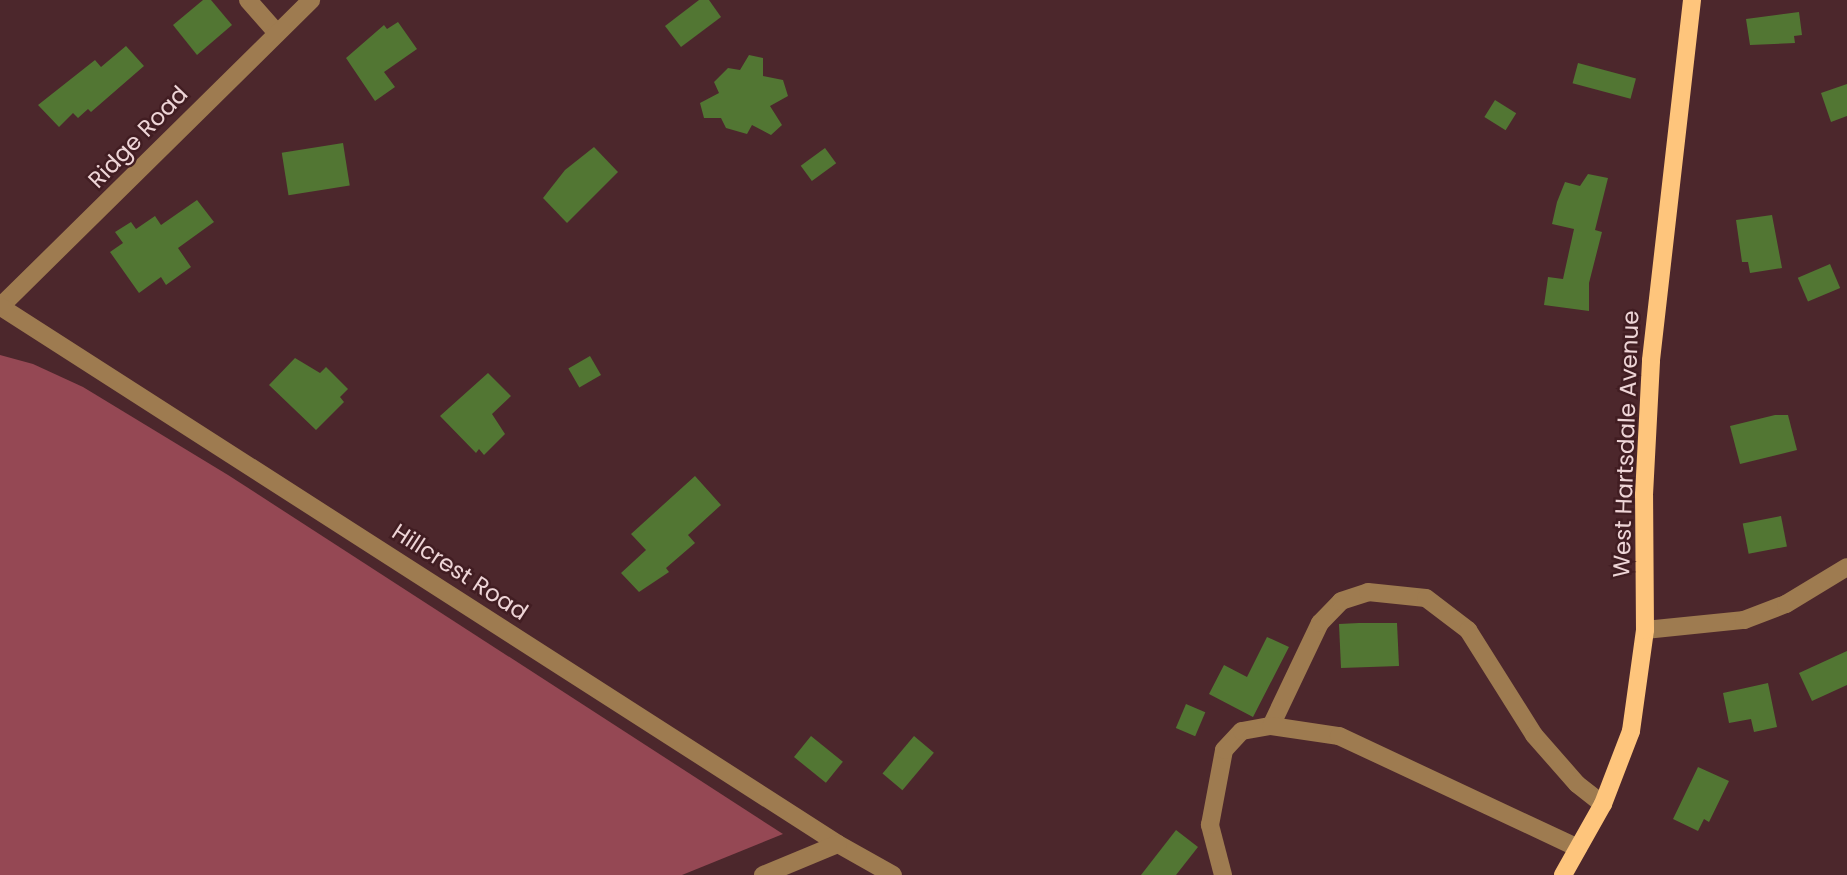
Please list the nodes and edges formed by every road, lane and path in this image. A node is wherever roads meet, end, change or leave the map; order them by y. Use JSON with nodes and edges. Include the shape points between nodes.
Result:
{"nodes":[{"id":1,"x":248,"y":0,"type":"edge"},
{"id":2,"x":311,"y":0,"type":"edge"},
{"id":3,"x":1692,"y":0,"type":"edge"},
{"id":4,"x":277,"y":33,"type":"junction"},
{"id":5,"x":1,"y":307,"type":"edge"},
{"id":6,"x":1847,"y":567,"type":"edge"},
{"id":7,"x":1645,"y":630,"type":"junction"},
{"id":8,"x":1271,"y":726,"type":"junction"},
{"id":9,"x":1603,"y":804,"type":"junction"},
{"id":10,"x":838,"y":844,"type":"junction"},
{"id":11,"x":1578,"y":848,"type":"junction"},
{"id":12,"x":763,"y":875,"type":"edge"},
{"id":13,"x":893,"y":875,"type":"edge"},
{"id":14,"x":1223,"y":875,"type":"edge"},
{"id":15,"x":1563,"y":875,"type":"edge"}],
"edges":[{"from":1,"to":4,"type":"street"},
{"from":2,"to":4,"type":"street","name":"Ridge Road"},
{"from":3,"to":7,"type":"main road","name":"West Hartsdale Avenue","via":[[1651,360],[1644,495]]},
{"from":4,"to":5,"type":"street","name":"Ridge Road"},
{"from":5,"to":10,"type":"street","name":"Hillcrest Road"},
{"from":6,"to":7,"type":"street","via":[[1786,604],[1744,620]]},
{"from":7,"to":9,"type":"main road","name":"West Hartsdale Avenue","via":[[1631,731]]},
{"from":8,"to":9,"type":"street","via":[[1320,623],[1341,601],[1368,592],[1426,598],[1468,629],[1542,746]]},
{"from":8,"to":11,"type":"street","via":[[1339,736]]},
{"from":8,"to":14,"type":"street","via":[[1242,731],[1224,750],[1210,825]]},
{"from":9,"to":11,"type":"main road","name":"West Hartsdale Avenue"},
{"from":10,"to":12,"type":"street"},
{"from":10,"to":13,"type":"street","name":"Hillcrest Road"},
{"from":11,"to":15,"type":"main road","name":"West Hartsdale Avenue"}]}
